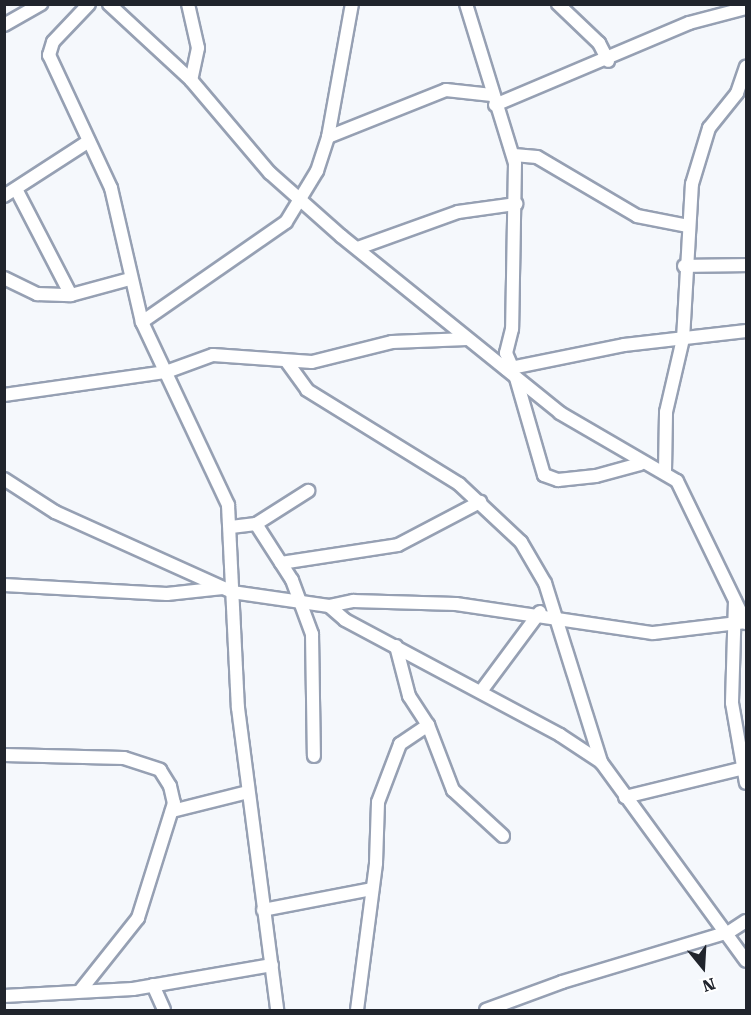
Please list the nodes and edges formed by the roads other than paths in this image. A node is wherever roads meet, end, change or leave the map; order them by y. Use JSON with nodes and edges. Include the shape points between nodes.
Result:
{"nodes":[{"id":1,"x":41,"y":4,"type":"edge"},
{"id":2,"x":89,"y":4,"type":"edge"},
{"id":3,"x":109,"y":4,"type":"edge"},
{"id":4,"x":188,"y":4,"type":"edge"},
{"id":5,"x":352,"y":4,"type":"edge"},
{"id":6,"x":466,"y":4,"type":"edge"},
{"id":7,"x":558,"y":4,"type":"edge"},
{"id":8,"x":747,"y":8,"type":"edge"},
{"id":9,"x":4,"y":25,"type":"edge"},
{"id":10,"x":608,"y":61,"type":"junction"},
{"id":11,"x":747,"y":68,"type":"edge"},
{"id":12,"x":191,"y":80,"type":"junction"},
{"id":13,"x":493,"y":100,"type":"junction"},
{"id":14,"x":328,"y":137,"type":"junction"},
{"id":15,"x":89,"y":141,"type":"junction"},
{"id":16,"x":514,"y":155,"type":"junction"},
{"id":17,"x":16,"y":189,"type":"junction"},
{"id":18,"x":4,"y":196,"type":"edge"},
{"id":19,"x":300,"y":197,"type":"junction"},
{"id":20,"x":516,"y":204,"type":"junction"},
{"id":21,"x":688,"y":226,"type":"junction"},
{"id":22,"x":358,"y":248,"type":"junction"},
{"id":23,"x":747,"y":265,"type":"edge"},
{"id":24,"x":684,"y":266,"type":"junction"},
{"id":25,"x":4,"y":278,"type":"edge"},
{"id":26,"x":130,"y":279,"type":"junction"},
{"id":27,"x":71,"y":295,"type":"junction"},
{"id":28,"x":142,"y":322,"type":"junction"},
{"id":29,"x":747,"y":331,"type":"edge"},
{"id":30,"x":467,"y":339,"type":"junction"},
{"id":31,"x":683,"y":339,"type":"junction"},
{"id":32,"x":288,"y":362,"type":"junction"},
{"id":33,"x":511,"y":371,"type":"junction"},
{"id":34,"x":165,"y":372,"type":"junction"},
{"id":35,"x":4,"y":395,"type":"edge"},
{"id":36,"x":640,"y":464,"type":"junction"},
{"id":37,"x":665,"y":471,"type":"junction"},
{"id":38,"x":4,"y":479,"type":"edge"},
{"id":39,"x":308,"y":491,"type":"dead end"},
{"id":40,"x":480,"y":502,"type":"junction"},
{"id":41,"x":256,"y":524,"type":"junction"},
{"id":42,"x":231,"y":527,"type":"junction"},
{"id":43,"x":281,"y":563,"type":"junction"},
{"id":44,"x":4,"y":585,"type":"edge"},
{"id":45,"x":228,"y":590,"type":"junction"},
{"id":46,"x":550,"y":599,"type":"junction"},
{"id":47,"x":735,"y":601,"type":"junction"},
{"id":48,"x":303,"y":604,"type":"junction"},
{"id":49,"x":329,"y":606,"type":"junction"},
{"id":50,"x":537,"y":615,"type":"junction"},
{"id":51,"x":555,"y":620,"type":"junction"},
{"id":52,"x":746,"y":622,"type":"edge"},
{"id":53,"x":730,"y":627,"type":"junction"},
{"id":54,"x":396,"y":646,"type":"junction"},
{"id":55,"x":482,"y":690,"type":"junction"},
{"id":56,"x":428,"y":725,"type":"junction"},
{"id":57,"x":4,"y":755,"type":"edge"},
{"id":58,"x":314,"y":756,"type":"dead end"},
{"id":59,"x":602,"y":762,"type":"junction"},
{"id":60,"x":744,"y":768,"type":"junction"},
{"id":61,"x":747,"y":783,"type":"edge"},
{"id":62,"x":248,"y":792,"type":"junction"},
{"id":63,"x":625,"y":797,"type":"junction"},
{"id":64,"x":172,"y":811,"type":"junction"},
{"id":65,"x":503,"y":836,"type":"dead end"},
{"id":66,"x":372,"y":889,"type":"junction"},
{"id":67,"x":263,"y":910,"type":"junction"},
{"id":68,"x":747,"y":921,"type":"edge"},
{"id":69,"x":729,"y":932,"type":"junction"},
{"id":70,"x":747,"y":961,"type":"edge"},
{"id":71,"x":272,"y":965,"type":"junction"},
{"id":72,"x":153,"y":985,"type":"junction"},
{"id":73,"x":80,"y":991,"type":"junction"},
{"id":74,"x":4,"y":996,"type":"edge"},
{"id":75,"x":164,"y":1011,"type":"edge"},
{"id":76,"x":278,"y":1011,"type":"edge"},
{"id":77,"x":357,"y":1011,"type":"edge"},
{"id":78,"x":486,"y":1011,"type":"edge"}],
"edges":[{"from":1,"to":9,"type":"street"},
{"from":2,"to":15,"type":"street","via":[[54,42],[49,55]]},
{"from":3,"to":12,"type":"street"},
{"from":4,"to":12,"type":"street","via":[[198,48]]},
{"from":5,"to":14,"type":"street"},
{"from":6,"to":13,"type":"street","via":[[479,31]]},
{"from":7,"to":10,"type":"street","via":[[599,43]]},
{"from":8,"to":10,"type":"street","via":[[689,23]]},
{"from":10,"to":13,"type":"street"},
{"from":11,"to":21,"type":"street","via":[[698,156]]},
{"from":12,"to":19,"type":"street","via":[[259,161]]},
{"from":13,"to":14,"type":"street","via":[[446,90]]},
{"from":13,"to":16,"type":"street"},
{"from":14,"to":19,"type":"street"},
{"from":15,"to":17,"type":"street"},
{"from":15,"to":26,"type":"street","via":[[111,188]]},
{"from":16,"to":20,"type":"street"},
{"from":16,"to":21,"type":"street","via":[[537,157],[637,216]]},
{"from":17,"to":18,"type":"street"},
{"from":17,"to":27,"type":"street"},
{"from":19,"to":22,"type":"street"},
{"from":19,"to":28,"type":"street","via":[[286,222]]},
{"from":20,"to":22,"type":"street","via":[[458,212]]},
{"from":20,"to":33,"type":"street","via":[[506,353]]},
{"from":21,"to":24,"type":"street"},
{"from":22,"to":30,"type":"street"},
{"from":23,"to":24,"type":"street"},
{"from":24,"to":31,"type":"street"},
{"from":25,"to":27,"type":"street","via":[[37,294]]},
{"from":26,"to":27,"type":"street"},
{"from":26,"to":28,"type":"street"},
{"from":28,"to":34,"type":"street"},
{"from":29,"to":31,"type":"street"},
{"from":30,"to":32,"type":"street","via":[[392,342]]},
{"from":30,"to":33,"type":"street"},
{"from":31,"to":33,"type":"street"},
{"from":31,"to":37,"type":"street","via":[[666,412]]},
{"from":32,"to":34,"type":"street","via":[[231,353],[197,358]]},
{"from":32,"to":40,"type":"street","via":[[307,390]]},
{"from":33,"to":36,"type":"street"},
{"from":33,"to":36,"type":"street","via":[[544,475],[558,480],[596,476]]},
{"from":34,"to":35,"type":"street"},
{"from":34,"to":42,"type":"street","via":[[216,472]]},
{"from":36,"to":37,"type":"street"},
{"from":37,"to":47,"type":"street","via":[[693,505]]},
{"from":38,"to":45,"type":"street","via":[[63,516]]},
{"from":39,"to":41,"type":"street"},
{"from":40,"to":43,"type":"street","via":[[398,545]]},
{"from":40,"to":46,"type":"street","via":[[521,542]]},
{"from":41,"to":42,"type":"street"},
{"from":41,"to":43,"type":"street"},
{"from":42,"to":45,"type":"street"},
{"from":43,"to":48,"type":"street"},
{"from":44,"to":45,"type":"street","via":[[167,594]]},
{"from":45,"to":48,"type":"street"},
{"from":45,"to":62,"type":"street"},
{"from":46,"to":50,"type":"street"},
{"from":46,"to":51,"type":"street"},
{"from":47,"to":52,"type":"street"},
{"from":47,"to":53,"type":"street"},
{"from":48,"to":49,"type":"street"},
{"from":48,"to":58,"type":"street","via":[[314,659]]},
{"from":49,"to":50,"type":"street","via":[[423,602]]},
{"from":49,"to":54,"type":"street","via":[[345,620]]},
{"from":50,"to":51,"type":"street"},
{"from":50,"to":55,"type":"street"},
{"from":51,"to":53,"type":"street","via":[[653,633]]},
{"from":51,"to":59,"type":"street"},
{"from":52,"to":53,"type":"street"},
{"from":53,"to":60,"type":"street","via":[[732,703]]},
{"from":54,"to":55,"type":"street"},
{"from":54,"to":56,"type":"street","via":[[409,696]]},
{"from":55,"to":59,"type":"street"},
{"from":56,"to":65,"type":"street","via":[[453,790]]},
{"from":56,"to":66,"type":"street","via":[[400,744],[391,761],[378,802]]},
{"from":57,"to":64,"type":"street","via":[[97,753],[150,765],[160,770],[170,786]]},
{"from":59,"to":63,"type":"street"},
{"from":60,"to":61,"type":"street"},
{"from":60,"to":63,"type":"street"},
{"from":62,"to":64,"type":"street"},
{"from":62,"to":67,"type":"street"},
{"from":63,"to":69,"type":"street","via":[[671,850],[700,903]]},
{"from":64,"to":73,"type":"street","via":[[138,918]]},
{"from":66,"to":67,"type":"street"},
{"from":66,"to":77,"type":"street"},
{"from":67,"to":71,"type":"street"},
{"from":68,"to":69,"type":"street"},
{"from":69,"to":70,"type":"street"},
{"from":69,"to":78,"type":"street","via":[[562,982]]},
{"from":71,"to":72,"type":"street"},
{"from":71,"to":76,"type":"street"},
{"from":72,"to":73,"type":"street"},
{"from":72,"to":75,"type":"street"},
{"from":73,"to":74,"type":"street"}]}
